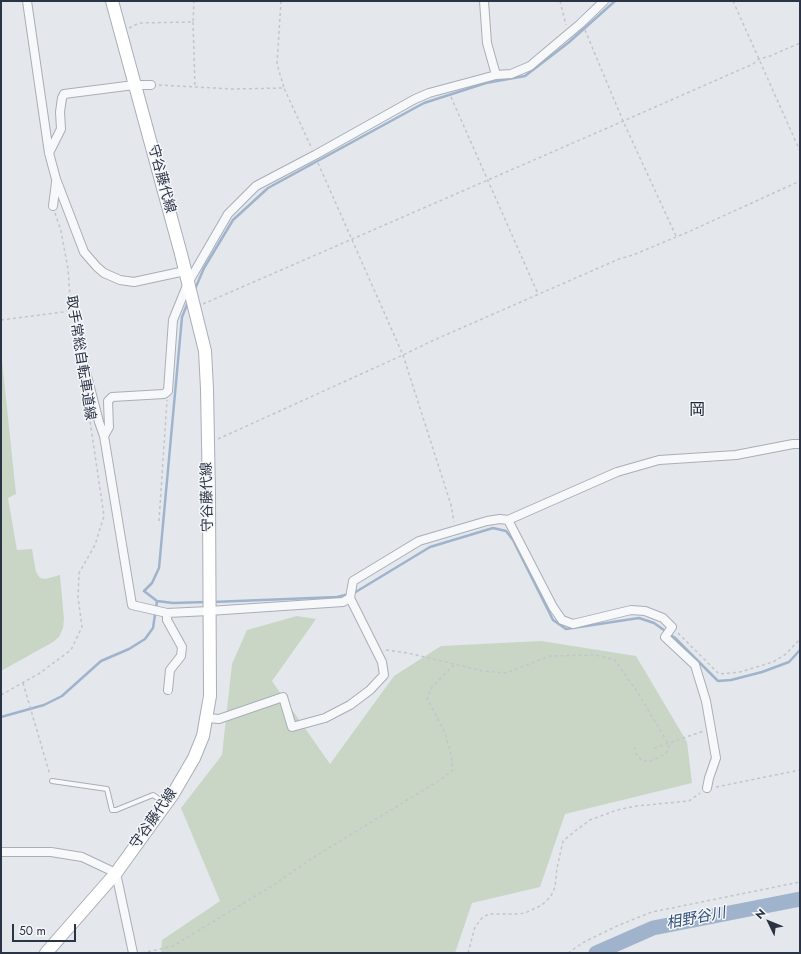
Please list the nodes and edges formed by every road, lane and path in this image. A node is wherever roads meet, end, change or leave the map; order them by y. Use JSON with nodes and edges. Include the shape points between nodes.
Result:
{"nodes":[{"id":1,"x":27,"y":1,"type":"edge"},
{"id":2,"x":112,"y":1,"type":"edge"},
{"id":3,"x":194,"y":1,"type":"edge"},
{"id":4,"x":281,"y":1,"type":"edge"},
{"id":5,"x":484,"y":1,"type":"edge"},
{"id":6,"x":560,"y":1,"type":"edge"},
{"id":7,"x":604,"y":1,"type":"edge"},
{"id":8,"x":733,"y":1,"type":"edge"},
{"id":9,"x":192,"y":22,"type":"junction"},
{"id":10,"x":580,"y":24,"type":"junction"},
{"id":11,"x":120,"y":32,"type":"junction"},
{"id":12,"x":568,"y":33,"type":"junction"},
{"id":13,"x":800,"y":43,"type":"edge"},
{"id":14,"x":759,"y":59,"type":"junction"},
{"id":15,"x":496,"y":75,"type":"junction"},
{"id":16,"x":134,"y":85,"type":"junction"},
{"id":17,"x":151,"y":85,"type":"joint"},
{"id":18,"x":195,"y":87,"type":"junction"},
{"id":19,"x":284,"y":88,"type":"junction"},
{"id":20,"x":451,"y":97,"type":"dead end"},
{"id":21,"x":623,"y":121,"type":"junction"},
{"id":22,"x":800,"y":151,"type":"edge"},
{"id":23,"x":49,"y":153,"type":"junction"},
{"id":24,"x":315,"y":155,"type":"junction"},
{"id":25,"x":56,"y":179,"type":"junction"},
{"id":26,"x":487,"y":180,"type":"junction"},
{"id":27,"x":800,"y":181,"type":"edge"},
{"id":28,"x":53,"y":206,"type":"joint"},
{"id":29,"x":676,"y":236,"type":"junction"},
{"id":30,"x":351,"y":239,"type":"junction"},
{"id":31,"x":185,"y":271,"type":"junction"},
{"id":32,"x":188,"y":285,"type":"junction"},
{"id":33,"x":538,"y":294,"type":"junction"},
{"id":34,"x":194,"y":307,"type":"junction"},
{"id":35,"x":70,"y":309,"type":"junction"},
{"id":36,"x":1,"y":320,"type":"edge"},
{"id":37,"x":80,"y":349,"type":"joint"},
{"id":38,"x":403,"y":355,"type":"junction"},
{"id":39,"x":168,"y":390,"type":"junction"},
{"id":40,"x":89,"y":417,"type":"dead end"},
{"id":41,"x":104,"y":436,"type":"junction"},
{"id":42,"x":207,"y":444,"type":"junction"},
{"id":43,"x":800,"y":444,"type":"edge"},
{"id":44,"x":508,"y":520,"type":"junction"},
{"id":45,"x":159,"y":521,"type":"dead end"},
{"id":46,"x":455,"y":530,"type":"junction"},
{"id":47,"x":350,"y":598,"type":"junction"},
{"id":48,"x":209,"y":605,"type":"junction"},
{"id":49,"x":164,"y":612,"type":"junction"},
{"id":50,"x":672,"y":627,"type":"junction"},
{"id":51,"x":800,"y":639,"type":"edge"},
{"id":52,"x":376,"y":648,"type":"junction"},
{"id":53,"x":454,"y":665,"type":"junction"},
{"id":54,"x":23,"y":682,"type":"junction"},
{"id":55,"x":168,"y":690,"type":"dead end"},
{"id":56,"x":1,"y":695,"type":"edge"},
{"id":57,"x":207,"y":718,"type":"junction"},
{"id":58,"x":710,"y":730,"type":"junction"},
{"id":59,"x":668,"y":743,"type":"junction"},
{"id":60,"x":633,"y":744,"type":"dead end"},
{"id":61,"x":654,"y":748,"type":"dead end"},
{"id":62,"x":800,"y":770,"type":"edge"},
{"id":63,"x":52,"y":781,"type":"joint"},
{"id":64,"x":707,"y":788,"type":"junction"},
{"id":65,"x":166,"y":804,"type":"junction"},
{"id":66,"x":1,"y":852,"type":"edge"},
{"id":67,"x":116,"y":873,"type":"junction"},
{"id":68,"x":800,"y":882,"type":"edge"},
{"id":69,"x":46,"y":953,"type":"edge"},
{"id":70,"x":133,"y":953,"type":"edge"},
{"id":71,"x":142,"y":953,"type":"edge"},
{"id":72,"x":468,"y":953,"type":"edge"},
{"id":73,"x":568,"y":953,"type":"edge"}],
"edges":[{"from":1,"to":23,"type":"street"},
{"from":2,"to":11,"type":"main road","name":"守谷藤代線"},
{"from":3,"to":9,"type":"path"},
{"from":4,"to":19,"type":"path","via":[[277,64]]},
{"from":5,"to":15,"type":"street","via":[[487,43]]},
{"from":6,"to":12,"type":"path"},
{"from":7,"to":10,"type":"street"},
{"from":8,"to":14,"type":"path"},
{"from":9,"to":11,"type":"path","via":[[139,23]]},
{"from":9,"to":18,"type":"path"},
{"from":10,"to":12,"type":"street"},
{"from":10,"to":21,"type":"path","via":[[585,30]]},
{"from":11,"to":16,"type":"main road","name":"守谷藤代線"},
{"from":12,"to":15,"type":"street","via":[[530,66],[511,74]]},
{"from":13,"to":14,"type":"path"},
{"from":14,"to":21,"type":"path","via":[[753,64]]},
{"from":14,"to":22,"type":"path"},
{"from":15,"to":24,"type":"street","via":[[429,93]]},
{"from":16,"to":17,"type":"street"},
{"from":16,"to":23,"type":"street","via":[[64,94],[60,112],[61,129]]},
{"from":16,"to":31,"type":"main road","name":"守谷藤代線"},
{"from":17,"to":18,"type":"path"},
{"from":18,"to":19,"type":"path"},
{"from":19,"to":24,"type":"path"},
{"from":20,"to":26,"type":"path"},
{"from":21,"to":26,"type":"path"},
{"from":21,"to":29,"type":"path"},
{"from":23,"to":25,"type":"street"},
{"from":24,"to":30,"type":"path"},
{"from":24,"to":32,"type":"street","via":[[256,186],[228,214]]},
{"from":25,"to":28,"type":"street"},
{"from":25,"to":31,"type":"street","via":[[84,252],[104,273],[120,280],[134,282]]},
{"from":26,"to":30,"type":"path"},
{"from":26,"to":33,"type":"path"},
{"from":27,"to":29,"type":"path"},
{"from":28,"to":35,"type":"path","name":"取手常総自転車道線","via":[[68,269]]},
{"from":29,"to":33,"type":"path"},
{"from":30,"to":34,"type":"path"},
{"from":30,"to":38,"type":"path"},
{"from":31,"to":32,"type":"main road","name":"守谷藤代線"},
{"from":32,"to":34,"type":"main road","name":"守谷藤代線"},
{"from":32,"to":39,"type":"street","via":[[173,320]]},
{"from":33,"to":38,"type":"path"},
{"from":34,"to":42,"type":"main road","name":"守谷藤代線","via":[[205,350]]},
{"from":35,"to":36,"type":"path"},
{"from":35,"to":37,"type":"path","name":"取手常総自転車道線","via":[[78,331]]},
{"from":37,"to":41,"type":"street"},
{"from":38,"to":42,"type":"path"},
{"from":38,"to":46,"type":"path","via":[[451,505]]},
{"from":39,"to":41,"type":"street","via":[[164,394],[112,398],[108,402],[109,427]]},
{"from":39,"to":45,"type":"path"},
{"from":40,"to":54,"type":"path","name":"取手常総自転車道線","via":[[104,516],[95,546],[79,573],[78,597],[82,627],[72,650]]},
{"from":41,"to":49,"type":"street","via":[[132,604]]},
{"from":42,"to":48,"type":"main road","name":"守谷藤代線"},
{"from":43,"to":44,"type":"street","via":[[736,454],[659,460],[617,472]]},
{"from":44,"to":46,"type":"street","via":[[488,520]]},
{"from":44,"to":50,"type":"street","via":[[562,620],[573,624],[631,610],[645,611],[663,618]]},
{"from":46,"to":47,"type":"street","via":[[419,541],[353,581]]},
{"from":47,"to":48,"type":"street","via":[[343,602]]},
{"from":47,"to":52,"type":"street"},
{"from":48,"to":49,"type":"street"},
{"from":48,"to":57,"type":"main road","name":"守谷藤代線","via":[[210,696]]},
{"from":49,"to":55,"type":"street","via":[[182,647],[181,656],[170,670]]},
{"from":50,"to":51,"type":"path","via":[[719,674],[740,672],[773,662],[786,654]]},
{"from":50,"to":58,"type":"street","via":[[665,637],[695,665],[706,701]]},
{"from":52,"to":53,"type":"path"},
{"from":52,"to":57,"type":"street","via":[[384,675],[350,706],[325,718],[292,727],[283,697],[219,719]]},
{"from":53,"to":59,"type":"path","via":[[506,673],[550,656],[595,655],[615,660]]},
{"from":53,"to":71,"type":"path","via":[[432,687],[427,698],[445,733],[453,770],[173,946]]},
{"from":54,"to":56,"type":"path","name":"取手常総自転車道線"},
{"from":54,"to":63,"type":"path"},
{"from":57,"to":65,"type":"main road","name":"守谷藤代線","via":[[204,736],[194,758]]},
{"from":58,"to":59,"type":"path"},
{"from":58,"to":64,"type":"street","via":[[716,758]]},
{"from":59,"to":60,"type":"path","via":[[667,752],[651,761],[642,761]]},
{"from":59,"to":61,"type":"path"},
{"from":62,"to":64,"type":"path"},
{"from":63,"to":65,"type":"lane","via":[[107,789],[112,810],[153,795]]},
{"from":64,"to":72,"type":"path","via":[[689,801],[636,806],[590,820],[563,841],[551,896],[542,905],[525,913],[489,914],[482,918],[475,927]]},
{"from":65,"to":67,"type":"main road","name":"守谷藤代線"},
{"from":66,"to":67,"type":"street","via":[[51,852],[82,857]]},
{"from":67,"to":69,"type":"main road","name":"守谷藤代線"},
{"from":67,"to":70,"type":"street"},
{"from":68,"to":73,"type":"path","via":[[652,912],[591,938]]}]}
